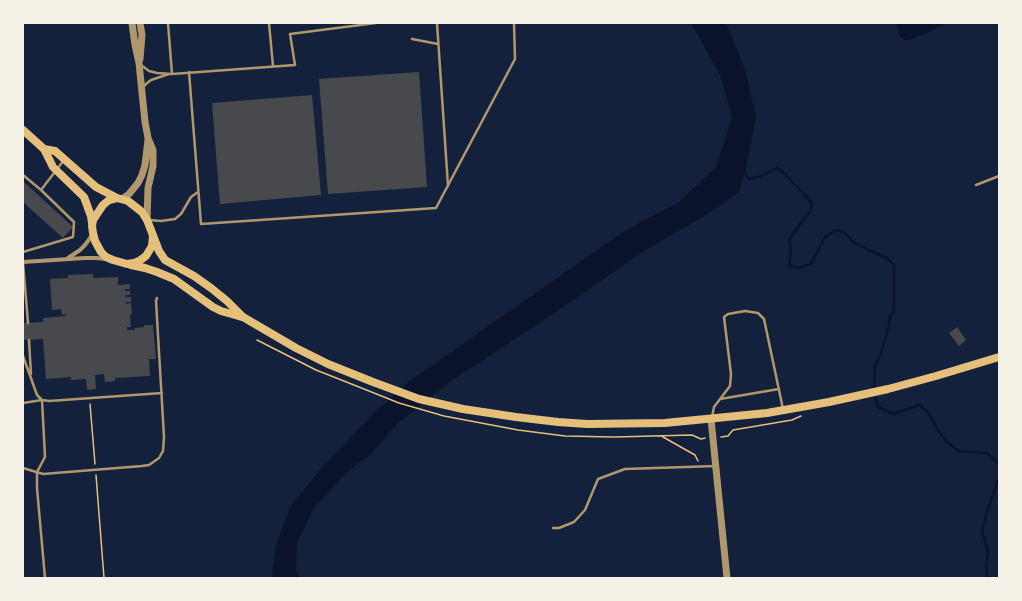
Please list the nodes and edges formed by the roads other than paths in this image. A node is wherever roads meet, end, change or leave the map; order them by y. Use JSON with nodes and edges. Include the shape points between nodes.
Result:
{"nodes":[{"id":1,"x":132,"y":23,"type":"edge"},
{"id":2,"x":140,"y":23,"type":"edge"},
{"id":3,"x":168,"y":23,"type":"edge"},
{"id":4,"x":269,"y":23,"type":"edge"},
{"id":5,"x":376,"y":23,"type":"edge"},
{"id":6,"x":437,"y":23,"type":"edge"},
{"id":7,"x":514,"y":23,"type":"edge"},
{"id":8,"x":412,"y":39,"type":"dead end"},
{"id":9,"x":438,"y":44,"type":"junction"},
{"id":10,"x":139,"y":63,"type":"junction"},
{"id":11,"x":273,"y":66,"type":"junction"},
{"id":12,"x":189,"y":72,"type":"junction"},
{"id":13,"x":172,"y":74,"type":"junction"},
{"id":14,"x":141,"y":90,"type":"junction"},
{"id":15,"x":23,"y":130,"type":"edge"},
{"id":16,"x":148,"y":138,"type":"junction"},
{"id":17,"x":44,"y":149,"type":"junction"},
{"id":18,"x":65,"y":160,"type":"junction"},
{"id":19,"x":56,"y":170,"type":"junction"},
{"id":20,"x":23,"y":175,"type":"edge"},
{"id":21,"x":999,"y":176,"type":"edge"},
{"id":22,"x":976,"y":185,"type":"dead end"},
{"id":23,"x":448,"y":187,"type":"junction"},
{"id":24,"x":41,"y":190,"type":"junction"},
{"id":25,"x":198,"y":192,"type":"junction"},
{"id":26,"x":119,"y":199,"type":"junction"},
{"id":27,"x":147,"y":220,"type":"junction"},
{"id":28,"x":93,"y":230,"type":"junction"},
{"id":29,"x":153,"y":236,"type":"junction"},
{"id":30,"x":23,"y":252,"type":"edge"},
{"id":31,"x":67,"y":259,"type":"junction"},
{"id":32,"x":113,"y":260,"type":"junction"},
{"id":33,"x":23,"y":262,"type":"edge"},
{"id":34,"x":127,"y":264,"type":"junction"},
{"id":35,"x":25,"y":286,"type":"junction"},
{"id":36,"x":23,"y":294,"type":"edge"},
{"id":37,"x":157,"y":298,"type":"dead end"},
{"id":38,"x":243,"y":317,"type":"junction"},
{"id":39,"x":28,"y":323,"type":"dead end"},
{"id":40,"x":29,"y":340,"type":"dead end"},
{"id":41,"x":23,"y":356,"type":"edge"},
{"id":42,"x":999,"y":357,"type":"edge"},
{"id":43,"x":32,"y":379,"type":"junction"},
{"id":44,"x":779,"y":389,"type":"junction"},
{"id":45,"x":162,"y":393,"type":"junction"},
{"id":46,"x":720,"y":399,"type":"junction"},
{"id":47,"x":42,"y":400,"type":"junction"},
{"id":48,"x":23,"y":403,"type":"edge"},
{"id":49,"x":784,"y":410,"type":"junction"},
{"id":50,"x":711,"y":419,"type":"junction"},
{"id":51,"x":716,"y":466,"type":"junction"},
{"id":52,"x":23,"y":468,"type":"edge"},
{"id":53,"x":37,"y":472,"type":"junction"},
{"id":54,"x":553,"y":528,"type":"dead end"},
{"id":55,"x":45,"y":578,"type":"edge"},
{"id":56,"x":728,"y":578,"type":"edge"}],
"edges":[{"from":1,"to":10,"type":"street"},
{"from":2,"to":10,"type":"street","via":[[142,44]]},
{"from":3,"to":13,"type":"lane"},
{"from":4,"to":11,"type":"lane"},
{"from":5,"to":11,"type":"lane","via":[[290,34],[295,65]]},
{"from":6,"to":9,"type":"lane"},
{"from":7,"to":23,"type":"lane","via":[[516,59]]},
{"from":8,"to":9,"type":"lane"},
{"from":9,"to":23,"type":"lane"},
{"from":10,"to":13,"type":"lane","via":[[149,71]]},
{"from":10,"to":14,"type":"street"},
{"from":11,"to":12,"type":"lane"},
{"from":12,"to":13,"type":"lane"},
{"from":12,"to":25,"type":"lane"},
{"from":13,"to":14,"type":"lane","via":[[151,80]]},
{"from":14,"to":16,"type":"street"},
{"from":15,"to":17,"type":"main road"},
{"from":16,"to":26,"type":"street","via":[[142,175],[129,194]]},
{"from":16,"to":27,"type":"street","via":[[153,166],[148,188]]},
{"from":17,"to":18,"type":"main road","via":[[55,151]]},
{"from":17,"to":19,"type":"main road"},
{"from":18,"to":19,"type":"lane"},
{"from":18,"to":26,"type":"main road","via":[[96,187]]},
{"from":19,"to":24,"type":"lane"},
{"from":19,"to":28,"type":"main road","via":[[84,197]]},
{"from":20,"to":24,"type":"lane"},
{"from":21,"to":22,"type":"lane"},
{"from":23,"to":25,"type":"lane","via":[[436,208],[201,224]]},
{"from":24,"to":30,"type":"lane","via":[[74,222],[73,237]]},
{"from":25,"to":27,"type":"lane","via":[[175,219]]},
{"from":26,"to":27,"type":"main road","via":[[136,206]]},
{"from":26,"to":28,"type":"main road","via":[[109,200],[103,205],[93,220]]},
{"from":27,"to":29,"type":"main road"},
{"from":28,"to":31,"type":"street","via":[[85,245]]},
{"from":28,"to":32,"type":"main road","via":[[101,252]]},
{"from":29,"to":34,"type":"main road","via":[[152,246],[146,256],[134,264]]},
{"from":29,"to":38,"type":"main road","via":[[165,260],[211,288]]},
{"from":31,"to":32,"type":"street"},
{"from":31,"to":33,"type":"street"},
{"from":32,"to":34,"type":"main road"},
{"from":33,"to":35,"type":"lane"},
{"from":34,"to":38,"type":"main road","via":[[157,272],[178,282],[213,307]]},
{"from":35,"to":36,"type":"lane"},
{"from":35,"to":39,"type":"lane"},
{"from":37,"to":45,"type":"lane"},
{"from":38,"to":50,"type":"main road","via":[[328,364],[419,398],[463,409],[558,422],[665,424]]},
{"from":40,"to":43,"type":"lane"},
{"from":41,"to":43,"type":"lane"},
{"from":42,"to":49,"type":"main road","via":[[888,389]]},
{"from":43,"to":47,"type":"lane","via":[[37,395]]},
{"from":44,"to":46,"type":"lane"},
{"from":44,"to":46,"type":"lane","via":[[764,319],[758,313],[745,311],[724,317],[731,374],[730,386]]},
{"from":44,"to":49,"type":"lane"},
{"from":45,"to":47,"type":"lane"},
{"from":45,"to":53,"type":"lane","via":[[163,451],[159,458],[149,465],[43,474]]},
{"from":46,"to":50,"type":"lane","via":[[714,407]]},
{"from":47,"to":48,"type":"lane"},
{"from":47,"to":53,"type":"lane","via":[[45,457]]},
{"from":49,"to":50,"type":"main road"},
{"from":50,"to":51,"type":"street"},
{"from":51,"to":54,"type":"lane","via":[[625,470],[598,479],[585,510],[574,522]]},
{"from":51,"to":56,"type":"street"},
{"from":52,"to":53,"type":"lane"},
{"from":53,"to":55,"type":"lane"}]}
